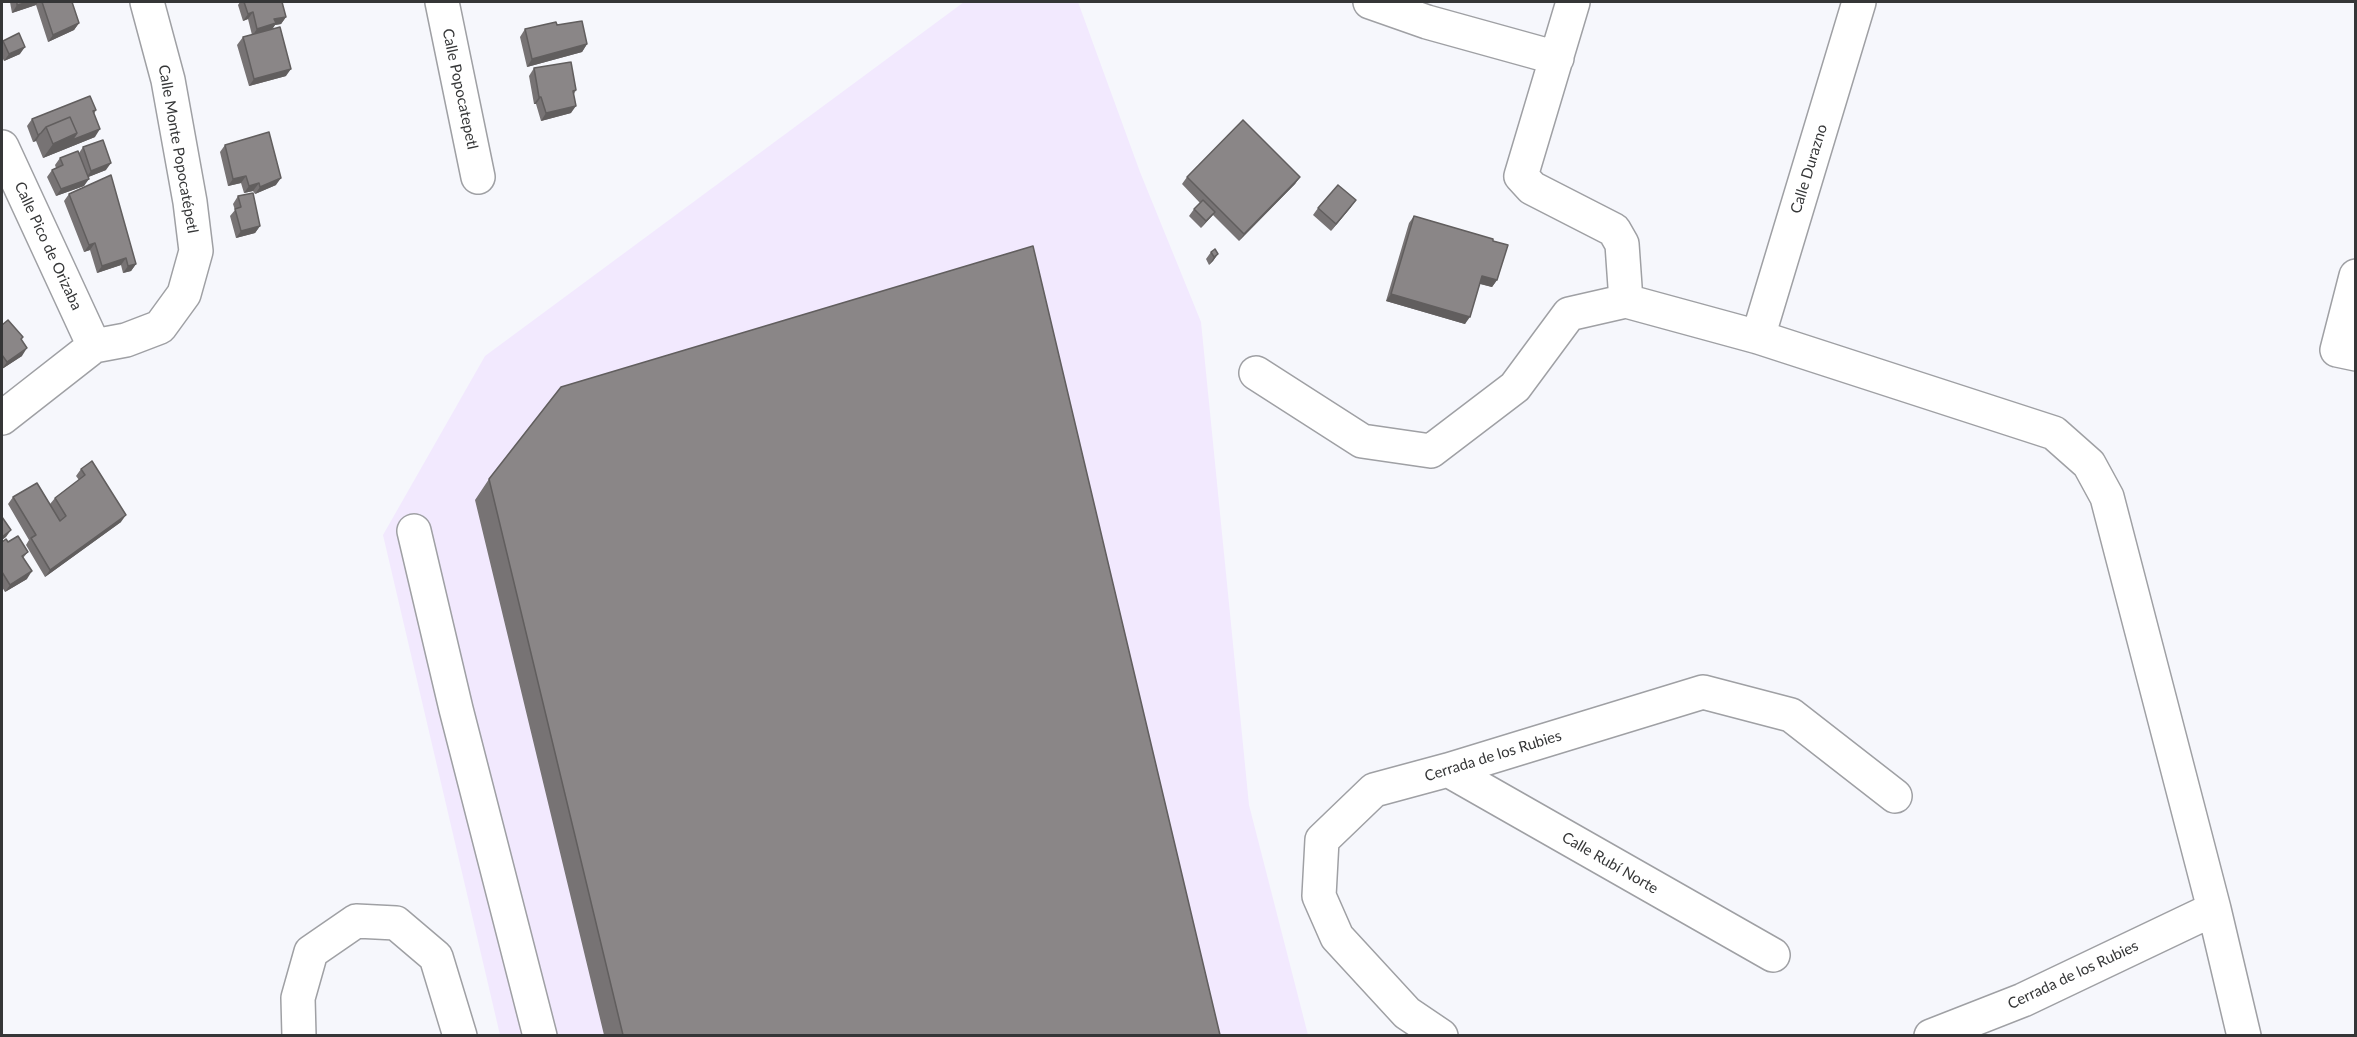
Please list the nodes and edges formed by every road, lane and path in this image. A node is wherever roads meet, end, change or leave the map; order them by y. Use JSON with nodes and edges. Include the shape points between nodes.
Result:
{"nodes":[{"id":1,"x":147,"y":2,"type":"edge"},
{"id":2,"x":442,"y":2,"type":"edge"},
{"id":3,"x":1370,"y":2,"type":"edge"},
{"id":4,"x":1574,"y":2,"type":"edge"},
{"id":5,"x":1859,"y":2,"type":"edge"},
{"id":6,"x":1557,"y":58,"type":"junction"},
{"id":7,"x":2,"y":147,"type":"edge"},
{"id":8,"x":478,"y":177,"type":"dead end"},
{"id":9,"x":2355,"y":276,"type":"edge"},
{"id":10,"x":1626,"y":301,"type":"junction"},
{"id":11,"x":1758,"y":337,"type":"junction"},
{"id":12,"x":94,"y":346,"type":"junction"},
{"id":13,"x":2346,"y":352,"type":"edge"},
{"id":14,"x":1257,"y":373,"type":"dead end"},
{"id":15,"x":2,"y":418,"type":"edge"},
{"id":16,"x":414,"y":531,"type":"dead end"},
{"id":17,"x":1448,"y":770,"type":"junction"},
{"id":18,"x":1895,"y":796,"type":"dead end"},
{"id":19,"x":2214,"y":909,"type":"junction"},
{"id":20,"x":1773,"y":955,"type":"dead end"},
{"id":21,"x":299,"y":1035,"type":"edge"},
{"id":22,"x":460,"y":1035,"type":"edge"},
{"id":23,"x":540,"y":1035,"type":"edge"},
{"id":24,"x":1441,"y":1035,"type":"edge"},
{"id":25,"x":1931,"y":1035,"type":"edge"},
{"id":26,"x":2244,"y":1035,"type":"edge"}],
"edges":[{"from":1,"to":12,"type":"street","name":"Calle Monte Popocatépetl","via":[[168,80],[196,251],[184,294],[160,327],[126,340]]},
{"from":2,"to":8,"type":"street","name":"Calle Popocatepetl"},
{"from":3,"to":6,"type":"street"},
{"from":4,"to":6,"type":"street"},
{"from":5,"to":11,"type":"street","name":"Calle Durazno"},
{"from":6,"to":10,"type":"street","via":[[1521,176],[1532,188],[1614,230],[1622,244]]},
{"from":7,"to":12,"type":"street","name":"Calle Pico de Orizaba"},
{"from":9,"to":13,"type":"street"},
{"from":10,"to":11,"type":"street"},
{"from":10,"to":14,"type":"street","via":[[1569,314],[1515,387],[1431,451],[1362,441]]},
{"from":11,"to":19,"type":"street","via":[[2054,433],[2089,464],[2107,497]]},
{"from":12,"to":15,"type":"street"},
{"from":16,"to":23,"type":"street"},
{"from":17,"to":18,"type":"street","name":"Cerrada de los Rubies","via":[[1703,692],[1791,715]]},
{"from":17,"to":20,"type":"street","name":"Calle Rubí Norte"},
{"from":17,"to":24,"type":"street","name":"Cerrada de los Rubies","via":[[1374,790],[1322,840],[1319,896],[1337,937],[1407,1013]]},
{"from":19,"to":25,"type":"street","name":"Cerrada de los Rubies","via":[[2023,1000]]},
{"from":19,"to":26,"type":"street"},
{"from":21,"to":22,"type":"street","via":[[298,998],[311,952],[356,921],[396,923],[436,957]]}]}
